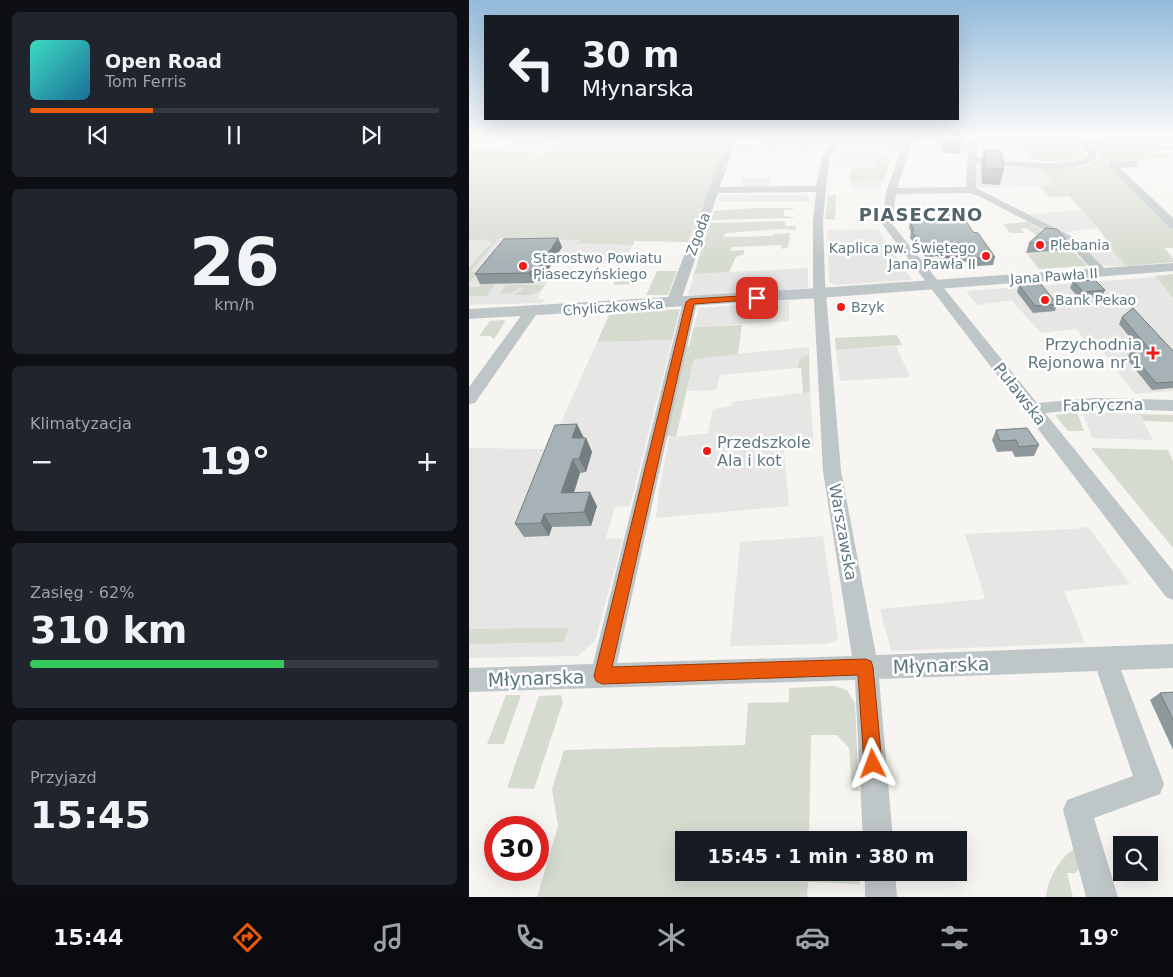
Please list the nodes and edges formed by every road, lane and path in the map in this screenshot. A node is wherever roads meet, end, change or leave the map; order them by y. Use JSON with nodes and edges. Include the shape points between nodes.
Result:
{"nodes":[{"id":1,"x":718,"y":179,"type":"edge"},
{"id":2,"x":823,"y":179,"type":"edge"},
{"id":3,"x":897,"y":179,"type":"edge"},
{"id":4,"x":971,"y":179,"type":"edge"},
{"id":5,"x":1126,"y":179,"type":"edge"},
{"id":6,"x":821,"y":189,"type":"junction"},
{"id":7,"x":714,"y":190,"type":"junction"},
{"id":8,"x":971,"y":190,"type":"junction"},
{"id":9,"x":893,"y":191,"type":"junction"},
{"id":10,"x":1173,"y":226,"type":"edge"},
{"id":11,"x":1173,"y":267,"type":"edge"},
{"id":12,"x":1101,"y":272,"type":"junction"},
{"id":13,"x":936,"y":285,"type":"junction"},
{"id":14,"x":819,"y":293,"type":"junction"},
{"id":15,"x":681,"y":302,"type":"junction"},
{"id":16,"x":531,"y":312,"type":"junction"},
{"id":17,"x":469,"y":314,"type":"edge"},
{"id":18,"x":469,"y":399,"type":"edge"},
{"id":19,"x":1173,"y":406,"type":"edge"},
{"id":20,"x":1033,"y":409,"type":"junction"},
{"id":21,"x":1173,"y":590,"type":"edge"},
{"id":22,"x":1173,"y":656,"type":"edge"},
{"id":23,"x":1105,"y":659,"type":"junction"},
{"id":24,"x":865,"y":667,"type":"junction"},
{"id":25,"x":602,"y":676,"type":"junction"},
{"id":26,"x":469,"y":680,"type":"edge"},
{"id":27,"x":877,"y":831,"type":"edge"},
{"id":28,"x":880,"y":881,"type":"edge"},
{"id":29,"x":881,"y":897,"type":"edge"},
{"id":30,"x":1102,"y":897,"type":"edge"}],
"edges":[{"from":1,"to":7,"type":"street","name":"Zgoda"},
{"from":2,"to":6,"type":"street","name":"Warszawska"},
{"from":3,"to":9,"type":"street","name":"Puławska"},
{"from":4,"to":8,"type":"street"},
{"from":5,"to":10,"type":"street"},
{"from":6,"to":7,"type":"street"},
{"from":6,"to":14,"type":"street","name":"Warszawska"},
{"from":7,"to":15,"type":"street","name":"Zgoda"},
{"from":8,"to":9,"type":"street"},
{"from":8,"to":12,"type":"street","via":[[1071,240]]},
{"from":9,"to":13,"type":"street","name":"Puławska","via":[[886,214],[887,224]]},
{"from":11,"to":12,"type":"street","name":"Jana Pawła II"},
{"from":12,"to":13,"type":"street","name":"Jana Pawła II"},
{"from":13,"to":14,"type":"street","name":"Chyliczkowska"},
{"from":13,"to":20,"type":"street","name":"Puławska"},
{"from":14,"to":15,"type":"street","name":"Chyliczkowska"},
{"from":14,"to":24,"type":"street","name":"Warszawska","via":[[832,471]]},
{"from":15,"to":16,"type":"street","name":"Chyliczkowska"},
{"from":15,"to":25,"type":"street","name":"Zgoda"},
{"from":16,"to":17,"type":"street","name":"Chyliczkowska"},
{"from":16,"to":18,"type":"street"},
{"from":19,"to":20,"type":"street","name":"Fabryczna","via":[[1094,403]]},
{"from":20,"to":21,"type":"street","name":"Puławska"},
{"from":22,"to":23,"type":"street","name":"Młynarska"},
{"from":23,"to":24,"type":"street","name":"Młynarska"},
{"from":23,"to":30,"type":"street","via":[[1150,784],[1077,810]]},
{"from":24,"to":25,"type":"street","name":"Młynarska"},
{"from":24,"to":27,"type":"street","name":"Warszawska"},
{"from":25,"to":26,"type":"street","name":"Młynarska"},
{"from":28,"to":29,"type":"street"}]}
